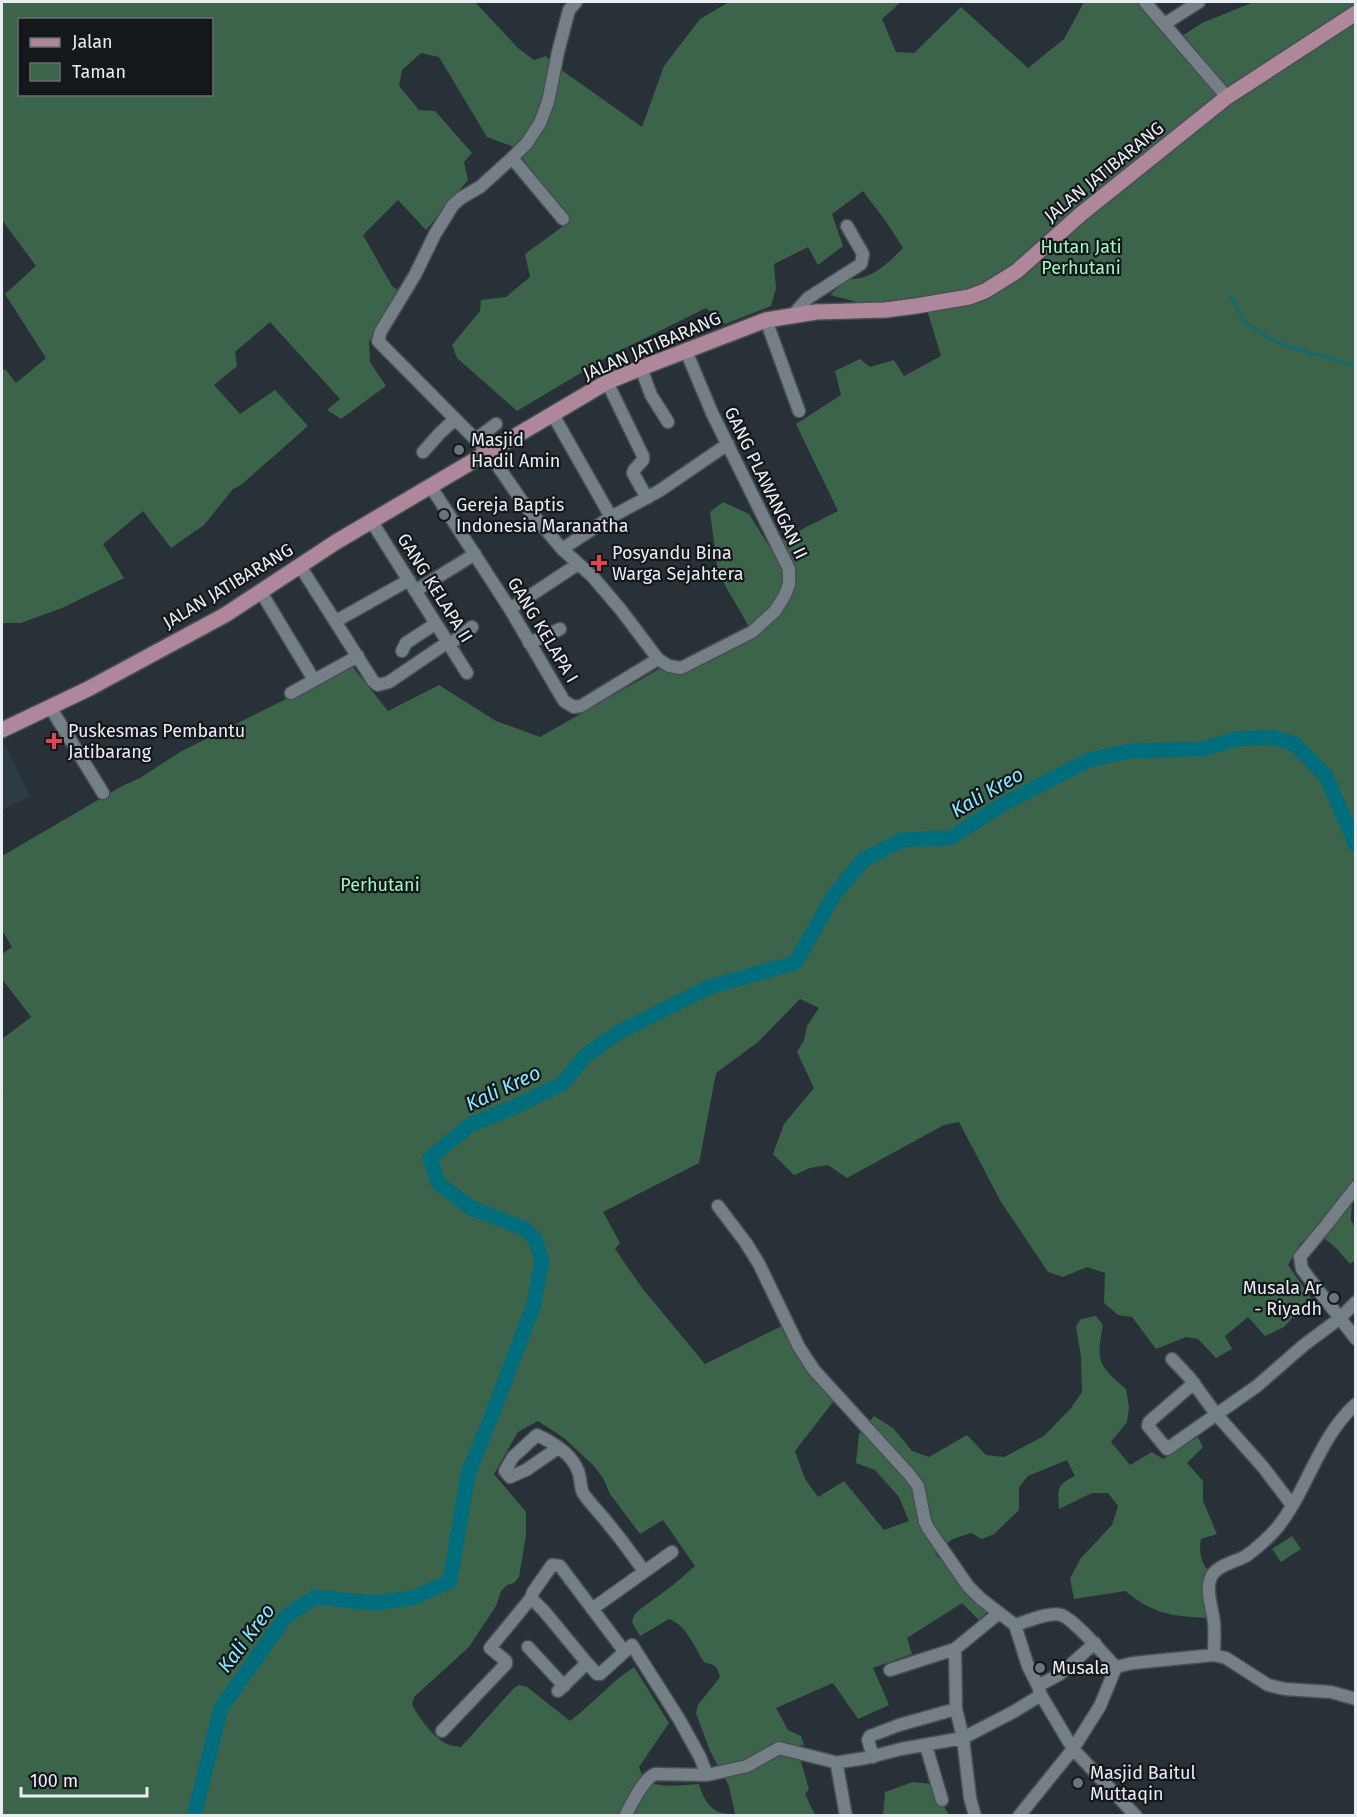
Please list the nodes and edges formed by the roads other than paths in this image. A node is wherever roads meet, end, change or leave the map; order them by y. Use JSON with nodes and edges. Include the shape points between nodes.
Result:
{"nodes":[{"id":1,"x":576,"y":2,"type":"edge"},
{"id":2,"x":1145,"y":2,"type":"edge"},
{"id":3,"x":1199,"y":2,"type":"edge"},
{"id":4,"x":1356,"y":13,"type":"edge"},
{"id":5,"x":1166,"y":23,"type":"junction"},
{"id":6,"x":1227,"y":97,"type":"junction"},
{"id":7,"x":512,"y":158,"type":"junction"},
{"id":8,"x":563,"y":219,"type":"dead end"},
{"id":9,"x":846,"y":226,"type":"dead end"},
{"id":10,"x":793,"y":315,"type":"junction"},
{"id":11,"x":766,"y":321,"type":"junction"},
{"id":12,"x":686,"y":351,"type":"junction"},
{"id":13,"x":641,"y":368,"type":"junction"},
{"id":14,"x":607,"y":382,"type":"junction"},
{"id":15,"x":800,"y":411,"type":"dead end"},
{"id":16,"x":552,"y":413,"type":"junction"},
{"id":17,"x":455,"y":419,"type":"junction"},
{"id":18,"x":668,"y":422,"type":"dead end"},
{"id":19,"x":496,"y":424,"type":"dead end"},
{"id":20,"x":476,"y":439,"type":"junction"},
{"id":21,"x":728,"y":444,"type":"junction"},
{"id":22,"x":423,"y":452,"type":"dead end"},
{"id":23,"x":488,"y":452,"type":"junction"},
{"id":24,"x":431,"y":487,"type":"junction"},
{"id":25,"x":647,"y":498,"type":"junction"},
{"id":26,"x":611,"y":517,"type":"junction"},
{"id":27,"x":372,"y":522,"type":"junction"},
{"id":28,"x":562,"y":549,"type":"junction"},
{"id":29,"x":475,"y":554,"type":"junction"},
{"id":30,"x":578,"y":564,"type":"junction"},
{"id":31,"x":300,"y":566,"type":"junction"},
{"id":32,"x":412,"y":585,"type":"junction"},
{"id":33,"x":261,"y":592,"type":"junction"},
{"id":34,"x":510,"y":609,"type":"junction"},
{"id":35,"x":336,"y":621,"type":"junction"},
{"id":36,"x":435,"y":624,"type":"junction"},
{"id":37,"x":472,"y":627,"type":"dead end"},
{"id":38,"x":560,"y":629,"type":"dead end"},
{"id":39,"x":449,"y":643,"type":"junction"},
{"id":40,"x":529,"y":643,"type":"junction"},
{"id":41,"x":402,"y":651,"type":"dead end"},
{"id":42,"x":358,"y":656,"type":"junction"},
{"id":43,"x":661,"y":661,"type":"junction"},
{"id":44,"x":467,"y":673,"type":"dead end"},
{"id":45,"x":314,"y":680,"type":"junction"},
{"id":46,"x":291,"y":693,"type":"dead end"},
{"id":47,"x":50,"y":707,"type":"junction"},
{"id":48,"x":2,"y":730,"type":"edge"},
{"id":49,"x":103,"y":794,"type":"dead end"},
{"id":50,"x":1356,"y":1187,"type":"edge"},
{"id":51,"x":718,"y":1206,"type":"dead end"},
{"id":52,"x":1356,"y":1302,"type":"edge"},
{"id":53,"x":1339,"y":1318,"type":"junction"},
{"id":54,"x":1356,"y":1339,"type":"edge"},
{"id":55,"x":1172,"y":1359,"type":"dead end"},
{"id":56,"x":1194,"y":1383,"type":"junction"},
{"id":57,"x":1356,"y":1404,"type":"edge"},
{"id":58,"x":1216,"y":1414,"type":"junction"},
{"id":59,"x":558,"y":1448,"type":"dead end"},
{"id":60,"x":1292,"y":1505,"type":"junction"},
{"id":61,"x":672,"y":1552,"type":"dead end"},
{"id":62,"x":644,"y":1571,"type":"junction"},
{"id":63,"x":531,"y":1598,"type":"junction"},
{"id":64,"x":592,"y":1609,"type":"junction"},
{"id":65,"x":999,"y":1613,"type":"junction"},
{"id":66,"x":1015,"y":1625,"type":"junction"},
{"id":67,"x":1095,"y":1643,"type":"junction"},
{"id":68,"x":528,"y":1647,"type":"dead end"},
{"id":69,"x":955,"y":1649,"type":"junction"},
{"id":70,"x":624,"y":1651,"type":"junction"},
{"id":71,"x":1214,"y":1655,"type":"junction"},
{"id":72,"x":587,"y":1663,"type":"junction"},
{"id":73,"x":1116,"y":1667,"type":"junction"},
{"id":74,"x":890,"y":1670,"type":"dead end"},
{"id":75,"x":1039,"y":1690,"type":"junction"},
{"id":76,"x":1356,"y":1699,"type":"edge"},
{"id":77,"x":956,"y":1708,"type":"junction"},
{"id":78,"x":442,"y":1731,"type":"dead end"},
{"id":79,"x":963,"y":1738,"type":"junction"},
{"id":80,"x":926,"y":1746,"type":"junction"},
{"id":81,"x":1073,"y":1749,"type":"junction"},
{"id":82,"x":873,"y":1757,"type":"junction"},
{"id":83,"x":838,"y":1763,"type":"junction"},
{"id":84,"x":707,"y":1775,"type":"junction"},
{"id":85,"x":942,"y":1800,"type":"dead end"},
{"id":86,"x":625,"y":1815,"type":"edge"},
{"id":87,"x":846,"y":1815,"type":"edge"},
{"id":88,"x":975,"y":1815,"type":"edge"},
{"id":89,"x":1019,"y":1815,"type":"edge"},
{"id":90,"x":1136,"y":1815,"type":"edge"}],
"edges":[{"from":1,"to":7,"type":"street","via":[[569,10],[545,113],[527,143]]},
{"from":2,"to":5,"type":"street"},
{"from":3,"to":5,"type":"street"},
{"from":4,"to":6,"type":"main road","name":"JALAN JATIBARANG"},
{"from":5,"to":6,"type":"street"},
{"from":6,"to":10,"type":"main road","name":"JALAN JATIBARANG","via":[[1081,214],[1017,271],[985,291],[906,308]]},
{"from":7,"to":8,"type":"street"},
{"from":7,"to":17,"type":"street","via":[[453,205],[378,339]]},
{"from":9,"to":10,"type":"street","via":[[863,254],[861,264],[808,298]]},
{"from":10,"to":11,"type":"main road","name":"JALAN JATIBARANG"},
{"from":11,"to":12,"type":"main road","name":"JALAN JATIBARANG"},
{"from":11,"to":15,"type":"street"},
{"from":12,"to":13,"type":"main road","name":"JALAN JATIBARANG"},
{"from":12,"to":21,"type":"street","name":"GANG PLAWANGAN II"},
{"from":13,"to":14,"type":"main road","name":"JALAN JATIBARANG"},
{"from":13,"to":18,"type":"street","via":[[651,395]]},
{"from":14,"to":16,"type":"main road","name":"JALAN JATIBARANG"},
{"from":14,"to":25,"type":"street","via":[[643,456],[633,473]]},
{"from":16,"to":23,"type":"main road","name":"JALAN JATIBARANG"},
{"from":16,"to":26,"type":"street"},
{"from":17,"to":20,"type":"street"},
{"from":17,"to":22,"type":"street"},
{"from":19,"to":20,"type":"street"},
{"from":20,"to":23,"type":"street"},
{"from":21,"to":25,"type":"street"},
{"from":21,"to":43,"type":"street","name":"GANG PLAWANGAN II","via":[[789,569],[789,584],[775,611],[752,632],[681,668]]},
{"from":23,"to":24,"type":"main road","name":"JALAN JATIBARANG"},
{"from":23,"to":28,"type":"street"},
{"from":24,"to":27,"type":"main road","name":"JALAN JATIBARANG"},
{"from":24,"to":29,"type":"street","name":"GANG KELAPA I"},
{"from":25,"to":26,"type":"street"},
{"from":26,"to":28,"type":"street"},
{"from":27,"to":31,"type":"main road","name":"JALAN JATIBARANG"},
{"from":27,"to":32,"type":"street","name":"GANG KELAPA II"},
{"from":28,"to":30,"type":"street"},
{"from":29,"to":32,"type":"street"},
{"from":29,"to":34,"type":"street","name":"GANG KELAPA I"},
{"from":30,"to":34,"type":"street"},
{"from":30,"to":43,"type":"street"},
{"from":31,"to":33,"type":"main road","name":"JALAN JATIBARANG"},
{"from":31,"to":35,"type":"street"},
{"from":32,"to":35,"type":"street"},
{"from":32,"to":36,"type":"street","name":"GANG KELAPA II"},
{"from":33,"to":45,"type":"street"},
{"from":33,"to":47,"type":"main road","name":"JALAN JATIBARANG"},
{"from":34,"to":40,"type":"street","name":"GANG KELAPA I"},
{"from":35,"to":42,"type":"street"},
{"from":36,"to":39,"type":"street","name":"GANG KELAPA II"},
{"from":36,"to":41,"type":"street","via":[[406,643]]},
{"from":37,"to":39,"type":"street"},
{"from":38,"to":40,"type":"street"},
{"from":39,"to":42,"type":"street","via":[[380,685]]},
{"from":39,"to":44,"type":"street","name":"GANG KELAPA II"},
{"from":40,"to":43,"type":"street","name":"GANG KELAPA I","via":[[559,694],[574,707]]},
{"from":42,"to":45,"type":"street"},
{"from":45,"to":46,"type":"street"},
{"from":47,"to":48,"type":"main road","name":"JALAN JATIBARANG"},
{"from":47,"to":49,"type":"street"},
{"from":50,"to":53,"type":"street","via":[[1300,1257],[1302,1269]]},
{"from":51,"to":65,"type":"street","via":[[751,1250],[814,1370],[909,1474],[918,1486],[928,1528],[968,1586]]},
{"from":52,"to":53,"type":"street"},
{"from":53,"to":54,"type":"street"},
{"from":53,"to":58,"type":"street","via":[[1257,1386]]},
{"from":55,"to":56,"type":"street"},
{"from":56,"to":58,"type":"street"},
{"from":56,"to":58,"type":"street","via":[[1148,1426],[1169,1449]]},
{"from":57,"to":60,"type":"street","via":[[1326,1438]]},
{"from":58,"to":60,"type":"street"},
{"from":59,"to":62,"type":"street","via":[[577,1467],[582,1491]]},
{"from":60,"to":71,"type":"street","via":[[1276,1529],[1247,1555],[1227,1564],[1210,1579]]},
{"from":61,"to":62,"type":"street"},
{"from":62,"to":64,"type":"street"},
{"from":63,"to":64,"type":"street","via":[[552,1565],[560,1566]]},
{"from":63,"to":72,"type":"street"},
{"from":63,"to":78,"type":"street","via":[[490,1648],[506,1664]]},
{"from":64,"to":70,"type":"street"},
{"from":65,"to":66,"type":"street"},
{"from":65,"to":69,"type":"street"},
{"from":66,"to":67,"type":"street","via":[[1050,1614],[1061,1615]]},
{"from":66,"to":75,"type":"street"},
{"from":67,"to":73,"type":"street"},
{"from":67,"to":75,"type":"street"},
{"from":68,"to":72,"type":"street","via":[[561,1689]]},
{"from":69,"to":74,"type":"street"},
{"from":69,"to":77,"type":"street"},
{"from":70,"to":72,"type":"street","via":[[600,1674]]},
{"from":70,"to":84,"type":"street","via":[[635,1647],[679,1719]]},
{"from":71,"to":73,"type":"street"},
{"from":71,"to":76,"type":"street","via":[[1226,1658],[1268,1685]]},
{"from":73,"to":81,"type":"street","via":[[1100,1706]]},
{"from":75,"to":79,"type":"street","via":[[1015,1711]]},
{"from":75,"to":81,"type":"street"},
{"from":77,"to":79,"type":"street"},
{"from":77,"to":82,"type":"street","via":[[870,1736]]},
{"from":79,"to":80,"type":"street"},
{"from":79,"to":88,"type":"street"},
{"from":80,"to":82,"type":"street"},
{"from":80,"to":85,"type":"street"},
{"from":81,"to":89,"type":"street"},
{"from":81,"to":90,"type":"street"},
{"from":82,"to":83,"type":"street"},
{"from":83,"to":84,"type":"street","via":[[779,1748],[747,1766]]},
{"from":83,"to":87,"type":"street"},
{"from":84,"to":86,"type":"street","via":[[651,1775]]}]}
